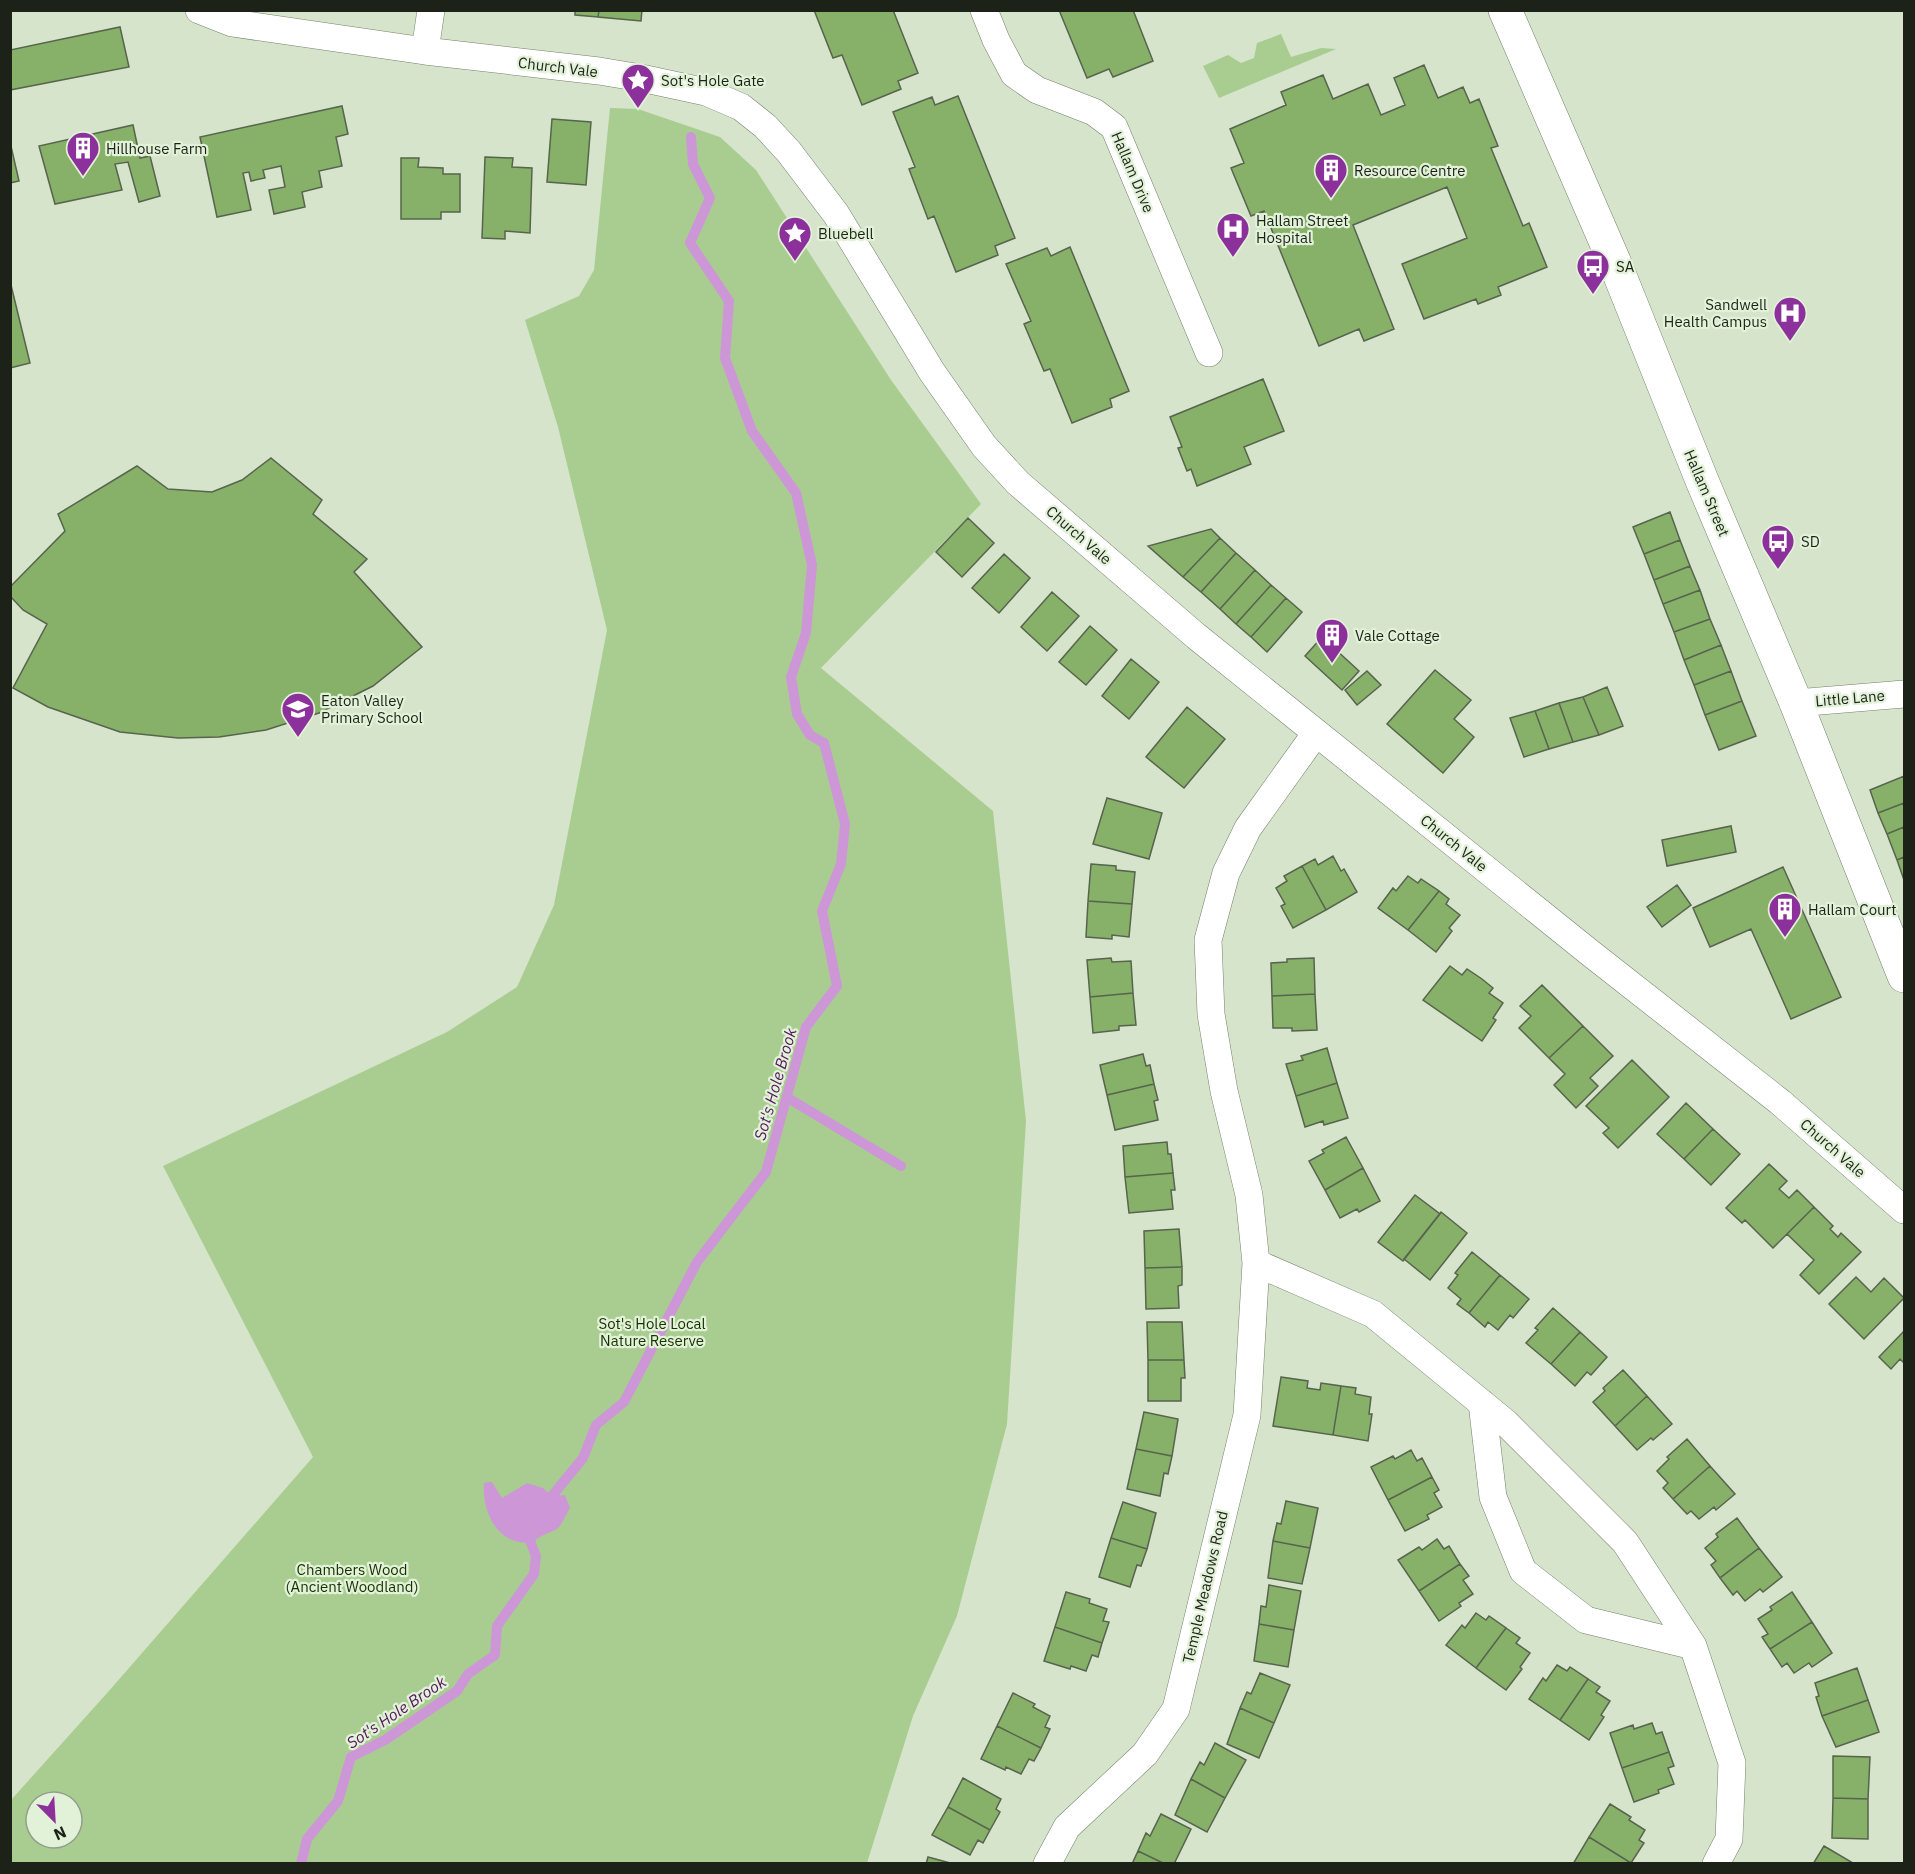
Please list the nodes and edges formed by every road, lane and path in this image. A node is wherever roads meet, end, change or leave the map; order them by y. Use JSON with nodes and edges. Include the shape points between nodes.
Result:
{"nodes":[{"id":1,"x":199,"y":10,"type":"edge"},
{"id":2,"x":431,"y":10,"type":"edge"},
{"id":3,"x":984,"y":10,"type":"edge"},
{"id":4,"x":1505,"y":10,"type":"edge"},
{"id":5,"x":424,"y":51,"type":"junction"},
{"id":6,"x":1209,"y":353,"type":"dead end"},
{"id":7,"x":1905,"y":694,"type":"edge"},
{"id":8,"x":1796,"y":703,"type":"junction"},
{"id":9,"x":1316,"y":733,"type":"junction"},
{"id":10,"x":1905,"y":976,"type":"edge"},
{"id":11,"x":1905,"y":1210,"type":"edge"},
{"id":12,"x":1256,"y":1263,"type":"junction"},
{"id":13,"x":1482,"y":1403,"type":"junction"},
{"id":14,"x":1693,"y":1647,"type":"junction"},
{"id":15,"x":1047,"y":1863,"type":"edge"},
{"id":16,"x":1716,"y":1863,"type":"edge"}],
"edges":[{"from":1,"to":5,"type":"street","name":"Church Vale","via":[[232,23]]},
{"from":2,"to":5,"type":"street"},
{"from":3,"to":6,"type":"street","name":"Hallam Drive","via":[[1014,74],[1037,90],[1094,112],[1114,127]]},
{"from":4,"to":8,"type":"street","name":"Hallam Street","via":[[1614,261]]},
{"from":5,"to":9,"type":"street","name":"Church Vale","via":[[641,78],[706,92],[741,107],[789,152],[830,205],[932,372],[984,446],[1018,483]]},
{"from":7,"to":8,"type":"street","name":"Little Lane"},
{"from":8,"to":10,"type":"street","name":"Hallam Street"},
{"from":9,"to":11,"type":"street","name":"Church Vale","via":[[1780,1102]]},
{"from":9,"to":12,"type":"street","name":"Temple Meadows Road","via":[[1248,828],[1226,873],[1208,940],[1211,1014],[1224,1091],[1249,1195]]},
{"from":12,"to":13,"type":"street","via":[[1373,1314]]},
{"from":12,"to":15,"type":"street","name":"Temple Meadows Road","via":[[1246,1415],[1176,1709],[1145,1754],[1067,1827]]},
{"from":13,"to":14,"type":"street","via":[[1625,1542]]},
{"from":13,"to":14,"type":"street","via":[[1493,1497],[1522,1571],[1586,1620]]},
{"from":14,"to":16,"type":"street","via":[[1732,1763],[1729,1839]]}]}
